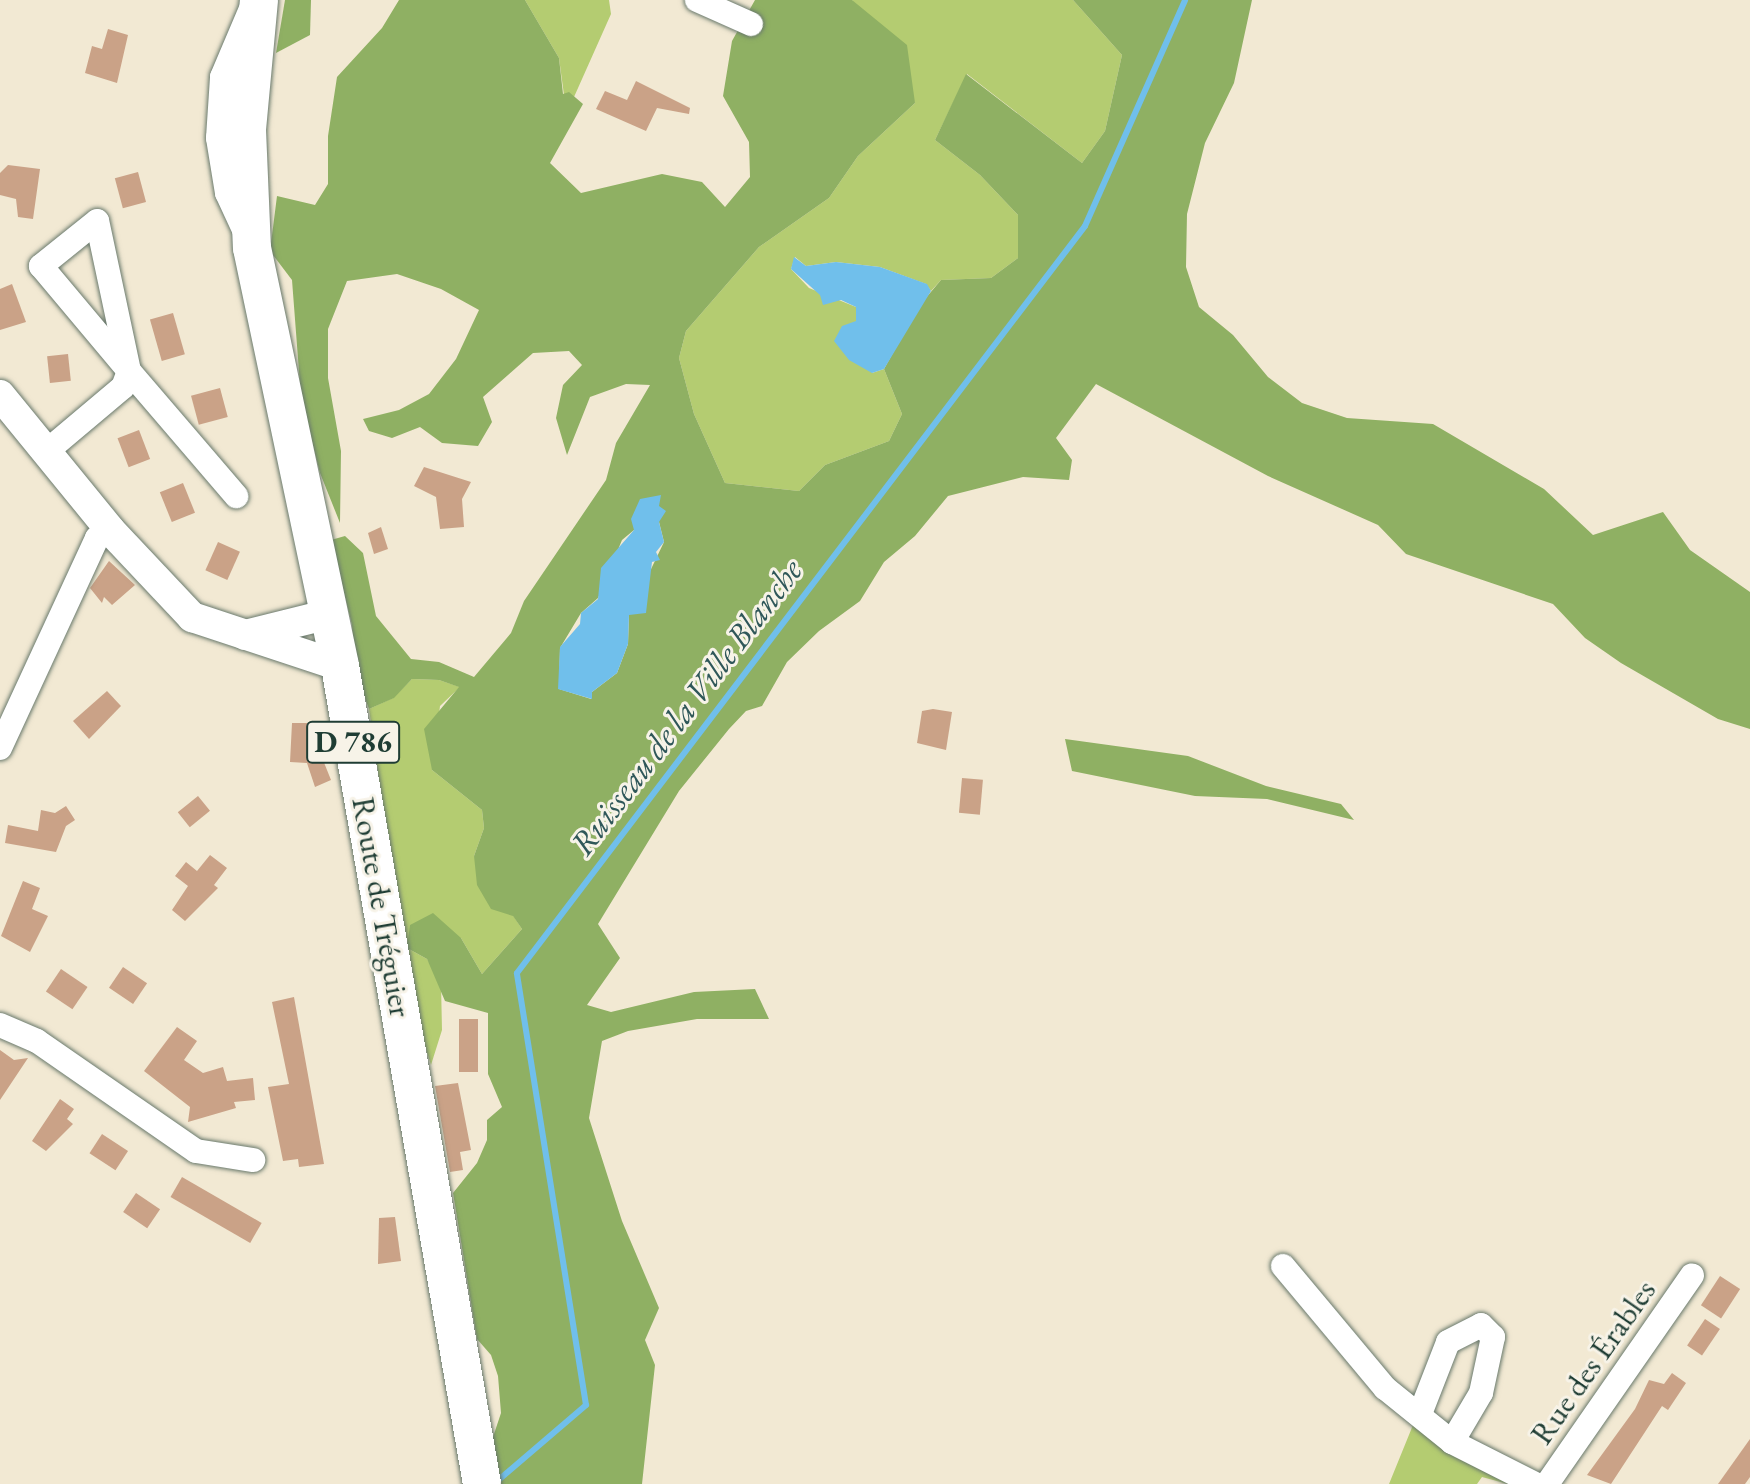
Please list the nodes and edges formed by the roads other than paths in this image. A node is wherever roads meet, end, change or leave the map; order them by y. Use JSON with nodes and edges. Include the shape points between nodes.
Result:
{"nodes":[{"id":1,"x":258,"y":0,"type":"edge"},
{"id":2,"x":697,"y":0,"type":"edge"},
{"id":3,"x":751,"y":24,"type":"dead end"},
{"id":4,"x":129,"y":371,"type":"junction"},
{"id":5,"x":0,"y":395,"type":"edge"},
{"id":6,"x":47,"y":451,"type":"junction"},
{"id":7,"x":236,"y":496,"type":"dead end"},
{"id":8,"x":110,"y":530,"type":"junction"},
{"id":9,"x":329,"y":614,"type":"junction"},
{"id":10,"x":245,"y":635,"type":"junction"},
{"id":11,"x":340,"y":666,"type":"junction"},
{"id":12,"x":0,"y":748,"type":"edge"},
{"id":13,"x":0,"y":1025,"type":"edge"},
{"id":14,"x":253,"y":1160,"type":"dead end"},
{"id":15,"x":1283,"y":1266,"type":"dead end"},
{"id":16,"x":1692,"y":1275,"type":"dead end"},
{"id":17,"x":1420,"y":1414,"type":"junction"},
{"id":18,"x":1452,"y":1442,"type":"junction"},
{"id":19,"x":482,"y":1484,"type":"edge"},
{"id":20,"x":1535,"y":1484,"type":"edge"},
{"id":21,"x":1547,"y":1484,"type":"edge"}],
"edges":[{"from":1,"to":9,"type":"main road","name":"Route de Tréguier","number":"D 786","via":[[247,130],[252,248]]},
{"from":2,"to":3,"type":"street"},
{"from":4,"to":4,"type":"street","via":[[126,339],[97,221],[41,266]]},
{"from":4,"to":6,"type":"street","via":[[123,387]]},
{"from":4,"to":7,"type":"street"},
{"from":5,"to":6,"type":"street"},
{"from":6,"to":8,"type":"street"},
{"from":8,"to":10,"type":"street","via":[[192,617]]},
{"from":8,"to":12,"type":"street","via":[[97,538]]},
{"from":9,"to":10,"type":"street"},
{"from":9,"to":11,"type":"main road","name":"Route de Tréguier","number":"D 786"},
{"from":10,"to":11,"type":"street"},
{"from":11,"to":19,"type":"main road","name":"Route de Tréguier","number":"D 786"},
{"from":13,"to":14,"type":"street","via":[[37,1041],[196,1151]]},
{"from":15,"to":17,"type":"street","via":[[1385,1388]]},
{"from":16,"to":21,"type":"street","name":"Rue des Érables"},
{"from":17,"to":18,"type":"street"},
{"from":17,"to":18,"type":"street","via":[[1448,1342],[1481,1325],[1493,1337],[1481,1393]]},
{"from":18,"to":20,"type":"street"}]}
